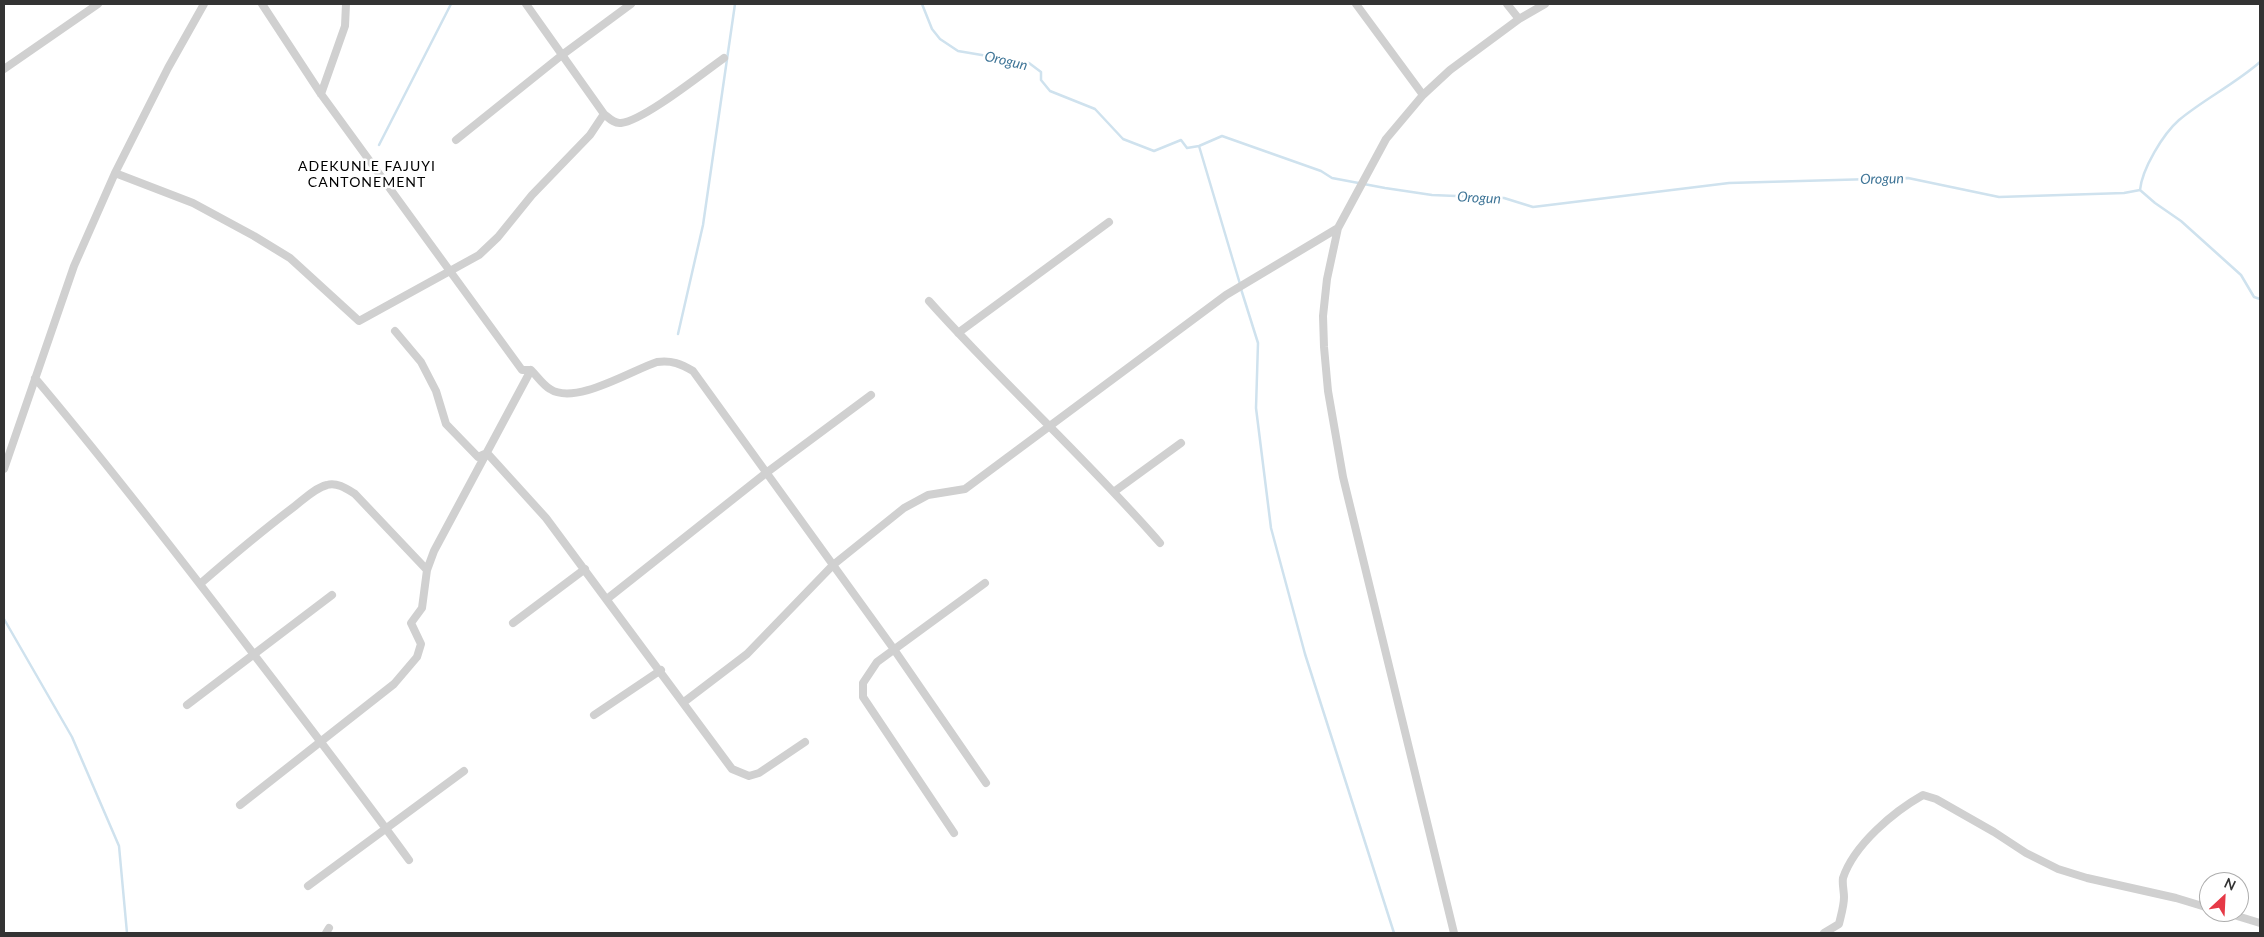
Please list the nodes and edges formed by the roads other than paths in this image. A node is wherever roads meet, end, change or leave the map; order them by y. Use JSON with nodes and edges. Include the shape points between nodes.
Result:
{"nodes":[{"id":1,"x":98,"y":4,"type":"edge"},
{"id":2,"x":204,"y":4,"type":"edge"},
{"id":3,"x":262,"y":4,"type":"edge"},
{"id":4,"x":346,"y":4,"type":"edge"},
{"id":5,"x":526,"y":4,"type":"edge"},
{"id":6,"x":631,"y":4,"type":"edge"},
{"id":7,"x":1356,"y":4,"type":"edge"},
{"id":8,"x":1507,"y":4,"type":"edge"},
{"id":9,"x":1545,"y":4,"type":"edge"},
{"id":10,"x":1519,"y":19,"type":"junction"},
{"id":11,"x":562,"y":55,"type":"junction"},
{"id":12,"x":724,"y":58,"type":"dead end"},
{"id":13,"x":4,"y":69,"type":"edge"},
{"id":14,"x":321,"y":94,"type":"junction"},
{"id":15,"x":1423,"y":94,"type":"junction"},
{"id":16,"x":604,"y":114,"type":"junction"},
{"id":17,"x":456,"y":140,"type":"dead end"},
{"id":18,"x":116,"y":173,"type":"junction"},
{"id":19,"x":1109,"y":222,"type":"dead end"},
{"id":20,"x":1338,"y":228,"type":"junction"},
{"id":21,"x":450,"y":271,"type":"junction"},
{"id":22,"x":929,"y":301,"type":"dead end"},
{"id":23,"x":396,"y":331,"type":"dead end"},
{"id":24,"x":958,"y":333,"type":"junction"},
{"id":25,"x":531,"y":370,"type":"junction"},
{"id":26,"x":35,"y":378,"type":"junction"},
{"id":27,"x":871,"y":395,"type":"dead end"},
{"id":28,"x":1049,"y":427,"type":"junction"},
{"id":29,"x":1181,"y":443,"type":"dead end"},
{"id":30,"x":487,"y":453,"type":"junction"},
{"id":31,"x":4,"y":469,"type":"edge"},
{"id":32,"x":766,"y":473,"type":"junction"},
{"id":33,"x":1115,"y":491,"type":"junction"},
{"id":34,"x":1160,"y":543,"type":"dead end"},
{"id":35,"x":833,"y":565,"type":"junction"},
{"id":36,"x":585,"y":569,"type":"junction"},
{"id":37,"x":427,"y":570,"type":"junction"},
{"id":38,"x":985,"y":583,"type":"dead end"},
{"id":39,"x":200,"y":584,"type":"junction"},
{"id":40,"x":332,"y":595,"type":"dead end"},
{"id":41,"x":607,"y":598,"type":"junction"},
{"id":42,"x":514,"y":622,"type":"dead end"},
{"id":43,"x":893,"y":648,"type":"junction"},
{"id":44,"x":254,"y":655,"type":"junction"},
{"id":45,"x":661,"y":670,"type":"junction"},
{"id":46,"x":684,"y":702,"type":"junction"},
{"id":47,"x":188,"y":705,"type":"dead end"},
{"id":48,"x":594,"y":715,"type":"dead end"},
{"id":49,"x":321,"y":741,"type":"junction"},
{"id":50,"x":805,"y":742,"type":"dead end"},
{"id":51,"x":464,"y":770,"type":"dead end"},
{"id":52,"x":986,"y":783,"type":"dead end"},
{"id":53,"x":240,"y":805,"type":"dead end"},
{"id":54,"x":386,"y":829,"type":"junction"},
{"id":55,"x":954,"y":833,"type":"dead end"},
{"id":56,"x":409,"y":860,"type":"dead end"},
{"id":57,"x":308,"y":886,"type":"dead end"},
{"id":58,"x":2199,"y":905,"type":"edge"},
{"id":59,"x":1454,"y":933,"type":"edge"},
{"id":60,"x":1824,"y":933,"type":"edge"}],
"edges":[{"from":1,"to":13,"type":"street"},
{"from":2,"to":18,"type":"street"},
{"from":3,"to":14,"type":"street"},
{"from":4,"to":14,"type":"street","via":[[345,26]]},
{"from":5,"to":11,"type":"street"},
{"from":6,"to":11,"type":"street"},
{"from":7,"to":15,"type":"street"},
{"from":8,"to":10,"type":"street"},
{"from":9,"to":10,"type":"street"},
{"from":10,"to":15,"type":"street"},
{"from":11,"to":16,"type":"street"},
{"from":11,"to":17,"type":"street"},
{"from":12,"to":16,"type":"street","via":[[632,119],[620,123]]},
{"from":14,"to":21,"type":"street"},
{"from":15,"to":20,"type":"street","via":[[1386,139]]},
{"from":16,"to":21,"type":"street","via":[[590,135],[532,194],[498,237],[479,255]]},
{"from":18,"to":21,"type":"street","via":[[192,203],[254,236],[290,258],[359,321]]},
{"from":18,"to":26,"type":"street","via":[[74,266]]},
{"from":19,"to":24,"type":"street"},
{"from":20,"to":28,"type":"street","via":[[1226,295]]},
{"from":20,"to":59,"type":"street","via":[[1323,316],[1328,391],[1343,477]]},
{"from":21,"to":25,"type":"street","via":[[522,370]]},
{"from":22,"to":24,"type":"street"},
{"from":23,"to":30,"type":"street","via":[[421,362],[436,391],[446,424],[478,457]]},
{"from":24,"to":28,"type":"street"},
{"from":25,"to":30,"type":"street"},
{"from":25,"to":32,"type":"street","via":[[551,390],[564,394],[587,391],[657,362],[679,363],[693,371]]},
{"from":26,"to":31,"type":"street"},
{"from":26,"to":39,"type":"street"},
{"from":27,"to":32,"type":"street"},
{"from":28,"to":33,"type":"street"},
{"from":28,"to":35,"type":"street","via":[[965,489],[928,495],[904,508]]},
{"from":29,"to":33,"type":"street"},
{"from":30,"to":36,"type":"street","via":[[546,518]]},
{"from":30,"to":37,"type":"street"},
{"from":32,"to":35,"type":"street"},
{"from":32,"to":41,"type":"street"},
{"from":33,"to":34,"type":"street"},
{"from":35,"to":43,"type":"street"},
{"from":35,"to":46,"type":"street","via":[[747,654]]},
{"from":36,"to":41,"type":"street"},
{"from":36,"to":42,"type":"street"},
{"from":37,"to":39,"type":"street","via":[[355,494],[344,487],[327,485],[262,531]]},
{"from":37,"to":49,"type":"street","via":[[422,608],[410,623],[421,644],[418,657],[394,684]]},
{"from":38,"to":43,"type":"street"},
{"from":39,"to":44,"type":"street"},
{"from":40,"to":44,"type":"street"},
{"from":41,"to":45,"type":"street"},
{"from":43,"to":52,"type":"street"},
{"from":43,"to":55,"type":"street","via":[[867,674],[863,697]]},
{"from":44,"to":47,"type":"street"},
{"from":44,"to":49,"type":"street"},
{"from":45,"to":46,"type":"street"},
{"from":45,"to":48,"type":"street"},
{"from":46,"to":50,"type":"street","via":[[732,770],[740,774],[750,776],[759,773]]},
{"from":49,"to":53,"type":"street"},
{"from":49,"to":54,"type":"street"},
{"from":51,"to":54,"type":"street"},
{"from":54,"to":56,"type":"street"},
{"from":54,"to":57,"type":"street"},
{"from":58,"to":60,"type":"street","via":[[2058,869],[1936,799],[1923,795],[1872,835],[1853,856],[1842,880],[1845,898],[1838,924]]}]}
